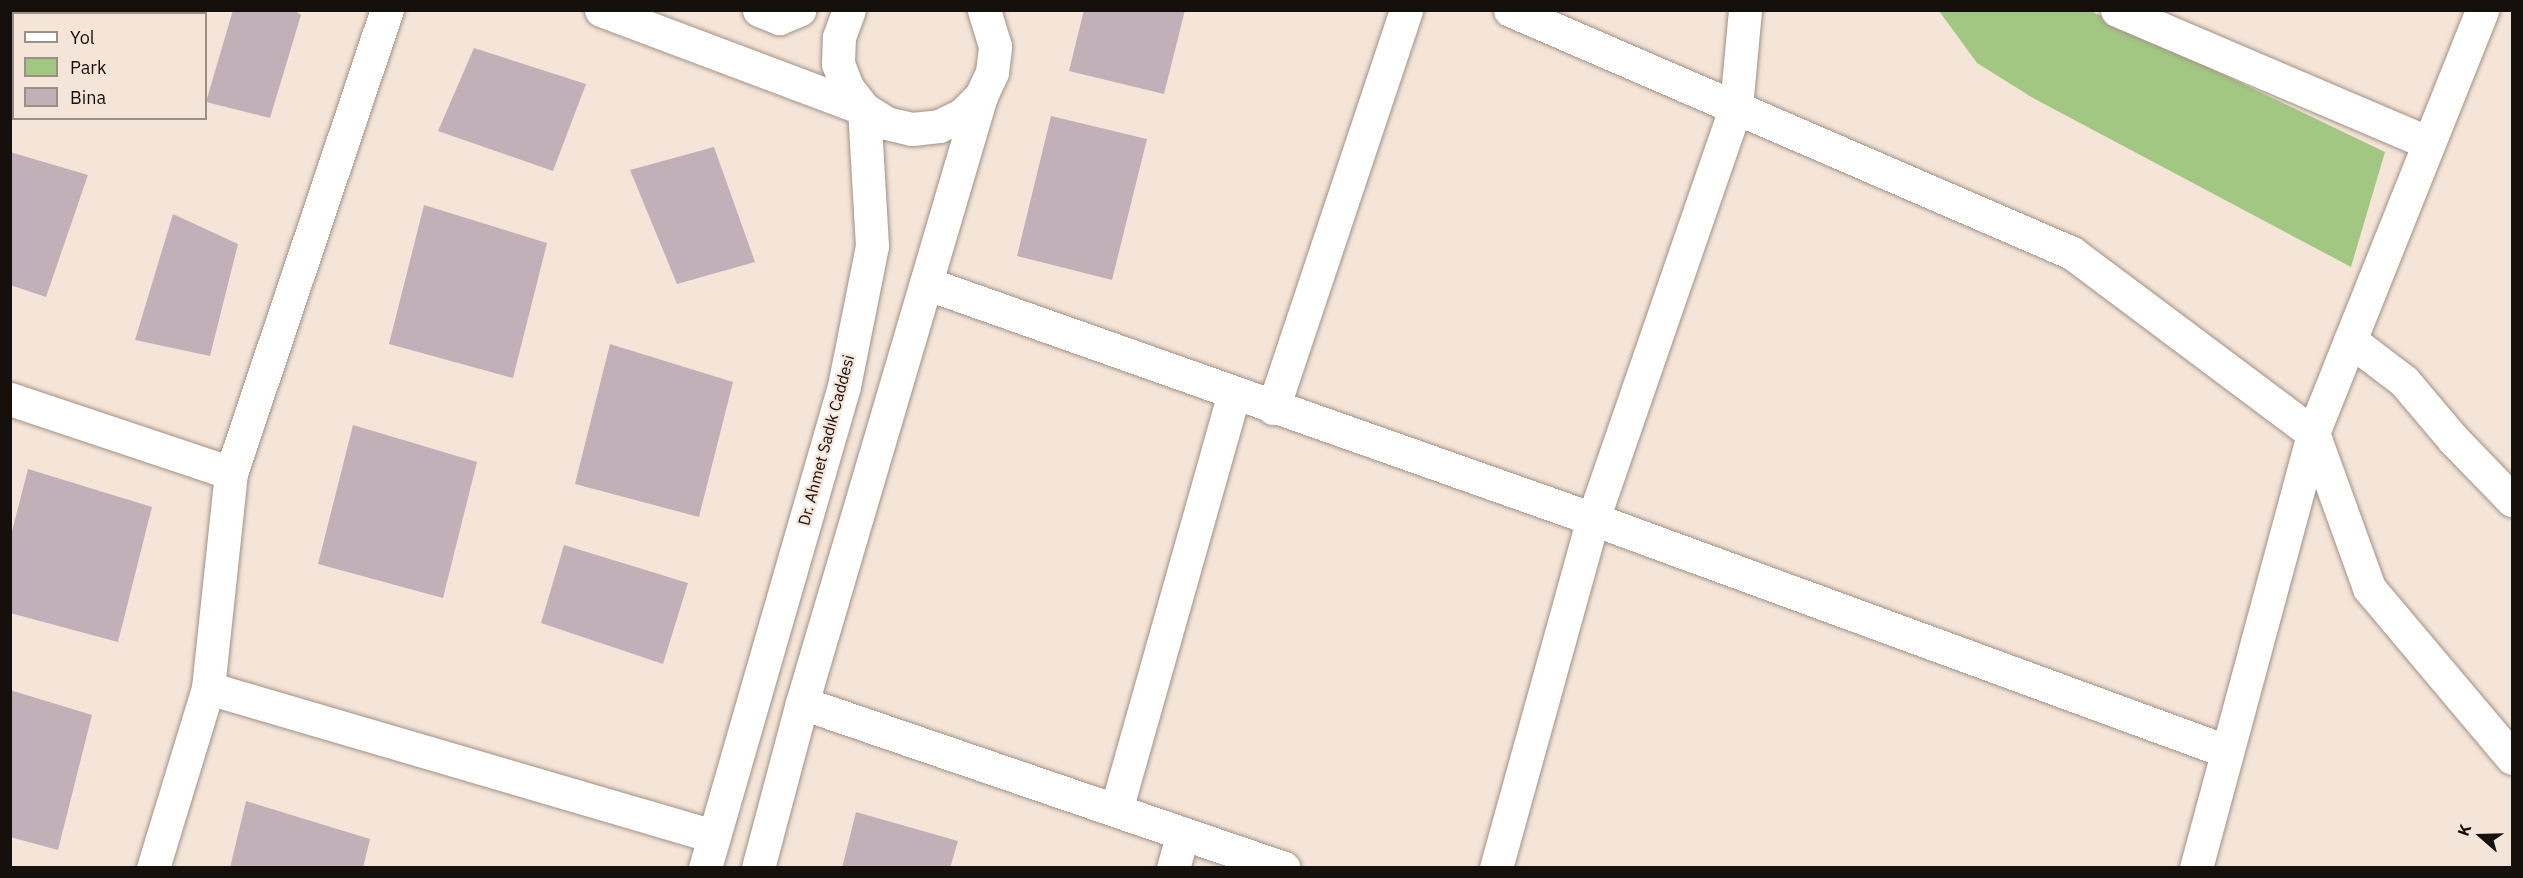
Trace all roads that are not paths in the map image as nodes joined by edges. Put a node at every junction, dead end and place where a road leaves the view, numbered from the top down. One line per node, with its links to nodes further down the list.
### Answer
1 (387, 10): 22 (street)
2 (601, 10): 14 (street)
3 (759, 10): 4 (street)
4 (799, 10)
5 (849, 10): 14 (street)
6 (1406, 10): 20 (street)
7 (1510, 10): 13 (street)
8 (1745, 10): 13 (street)
9 (2117, 10): 15 (street)
10 (2482, 10): 15 (street)
11 (988, 14): 12 (street)
12 (981, 96): 14 (street); 16 (street)
13 (1736, 107): 21 (street); 24 (street)
14 (864, 109): 31 (street, Dr. Ahmet Sadık Caddesi)
15 (2427, 142): 17 (street)
16 (928, 284): 18 (street); 26 (street)
17 (2350, 340): 21 (street); 23 (street)
18 (1234, 394): 20 (street); 29 (street)
19 (10, 399): 22 (street)
20 (1273, 408): 24 (street)
21 (2313, 433): 27 (street); 28 (street)
22 (231, 473): 25 (street)
23 (2512, 500)
24 (1593, 519): 27 (street); 37 (street)
25 (208, 688): 31 (street); 32 (street)
26 (802, 703): 29 (street); 34 (street)
27 (2226, 751): 38 (street)
28 (2512, 758)
29 (1116, 810): 30 (street)
30 (1183, 833): 35 (street); 36 (street)
31 (713, 836): 33 (street, Dr. Ahmet Sadık Caddesi)
32 (153, 867)
33 (705, 867)
34 (758, 867)
35 (1173, 867)
36 (1284, 867)
37 (1496, 867)
38 (2196, 867)

